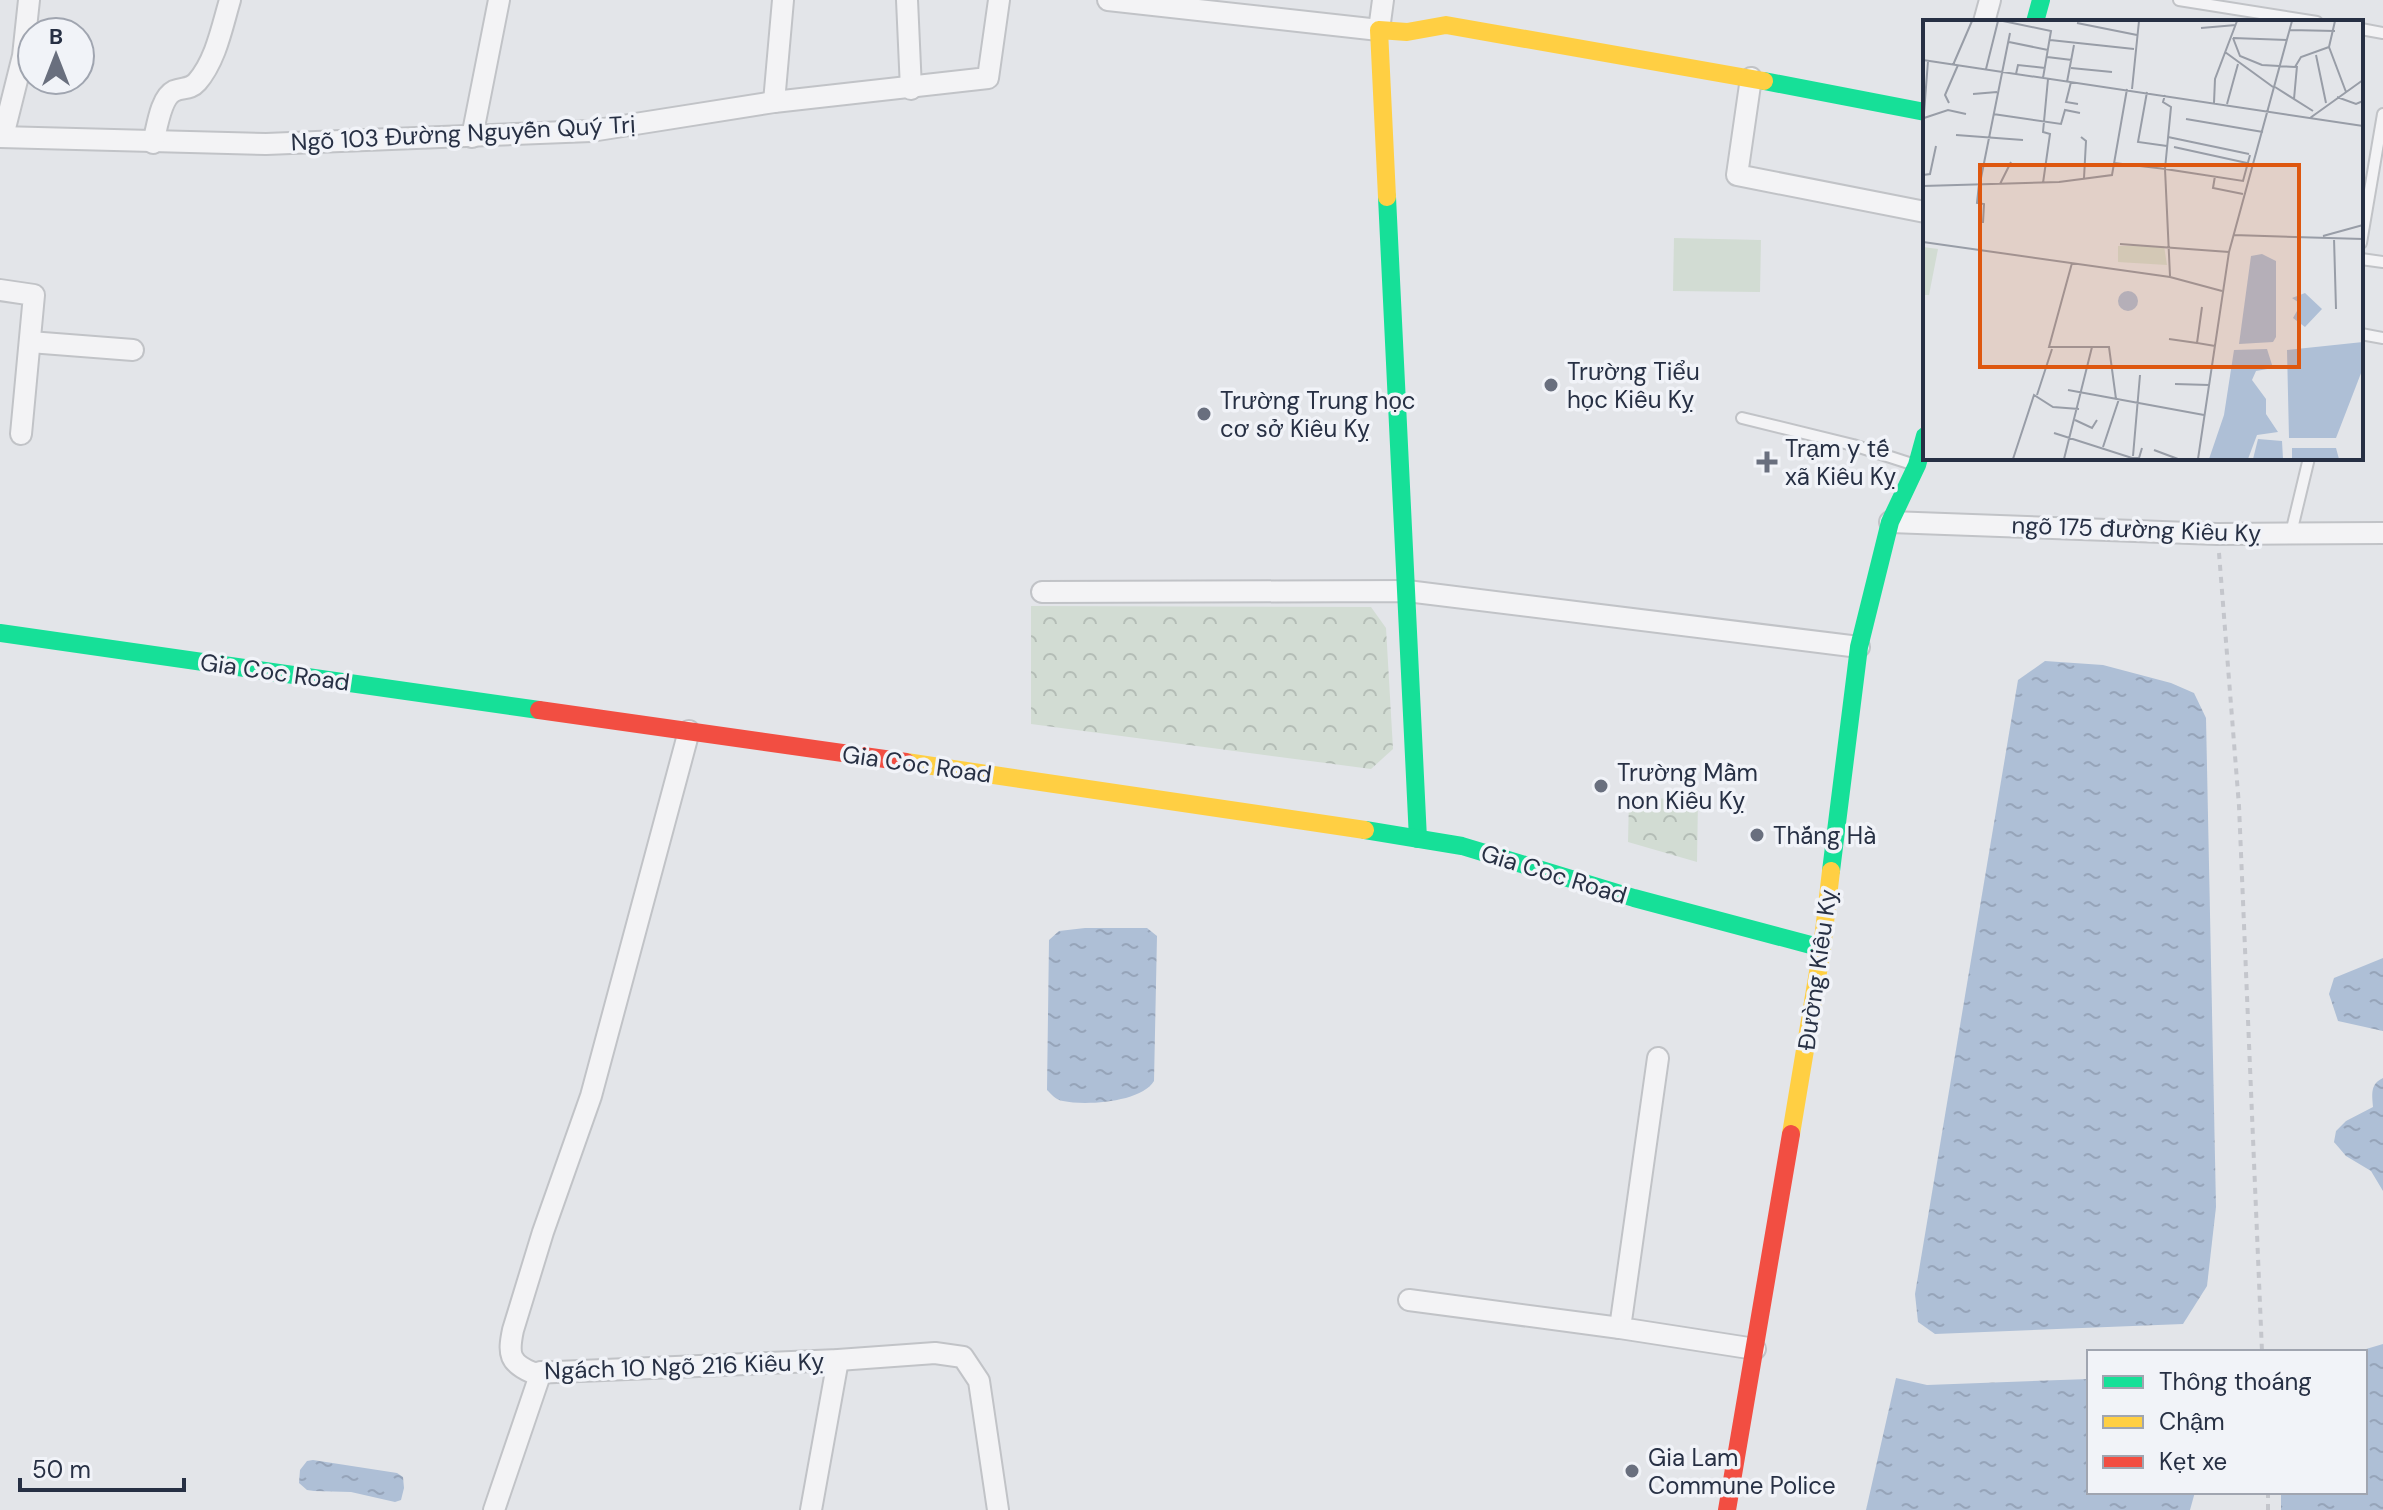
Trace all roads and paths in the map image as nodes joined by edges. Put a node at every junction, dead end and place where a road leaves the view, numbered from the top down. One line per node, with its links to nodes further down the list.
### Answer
1 (29, 0): 24 (street)
2 (230, 0): 26 (street)
3 (499, 0): 25 (street)
4 (783, 0): 21 (street)
5 (907, 0): 20 (street)
6 (999, 0): 20 (street, Ngõ 103 Đường Nguyễn Quý Trị)
7 (1108, 0): 17 (street)
8 (1383, 0): 17 (street)
9 (1990, 0): 13 (street)
10 (2041, 0): 14 (street)
11 (2179, 0): 12 (lane)
12 (2217, 3): 15 (lane)
13 (1985, 20)
14 (2036, 20)
15 (2306, 20)
16 (2363, 29): 18 (lane)
17 (1379, 30): 19 (street); 45 (street)
18 (2383, 33)
19 (1751, 78): 22 (street); 27 (street)
20 (911, 89): 21 (street, Ngõ 103 Đường Nguyễn Quý Trị)
21 (774, 102): 25 (street, Ngõ 103 Đường Nguyễn Quý Trị)
22 (1923, 112)
23 (2383, 114): 28 (lane)
24 (2, 137): 26 (street, Ngõ 103 Đường Nguyễn Quý Trị)
25 (472, 137): 26 (street, Ngõ 103 Đường Nguyễn Quý Trị)
26 (153, 143)
27 (1923, 212)
28 (2363, 231)
29 (2363, 259): 30 (lane)
30 (2383, 262)
31 (0, 290): 34 (street)
32 (2363, 334): 33 (lane)
33 (2383, 338)
34 (30, 342): 35 (street); 37 (street)
35 (133, 350)
36 (1742, 418): 40 (lane)
37 (21, 434)
38 (1923, 443): 40 (street, Đường Kiêu Kỵ)
39 (2309, 460): 42 (lane)
40 (1917, 465): 41 (street, Đường Kiêu Kỵ)
41 (1890, 522): 44 (street, ngõ 175 đường Kiêu Kỵ); 48 (street, Đường Kiêu Kỵ)
42 (2291, 533): 43 (street, ngõ 175 đường Kiêu Kỵ); 44 (street, ngõ 175 đường Kiêu Kỵ)
43 (2383, 533)
44 (2217, 534): 56 (path)
45 (1407, 591): 46 (street); 48 (street); 50 (street)
46 (1042, 592)
47 (0, 633): 49 (street, Gia Coc Road)
48 (1859, 647): 51 (street, Đường Kiêu Kỵ)
49 (689, 731): 50 (street, Gia Coc Road); 58 (street, Ngách 10 Ngõ 216 Kiêu Kỵ)
50 (1418, 839): 51 (street, Gia Coc Road)
51 (1822, 948): 55 (street, Đường Kiêu Kỵ)
52 (1658, 1058): 54 (street)
53 (1409, 1300): 54 (street)
54 (1620, 1328): 55 (street)
55 (1755, 1349): 62 (street, Đường Kiêu Kỵ)
56 (2262, 1350)
57 (838, 1360): 58 (street, Ngách 10 Ngõ 216 Kiêu Kỵ); 60 (street); 61 (street, Ngách 10 Ngõ 216 Kiêu Kỵ)
58 (541, 1372): 59 (street)
59 (494, 1510)
60 (811, 1510)
61 (998, 1510)
62 (1727, 1510)

